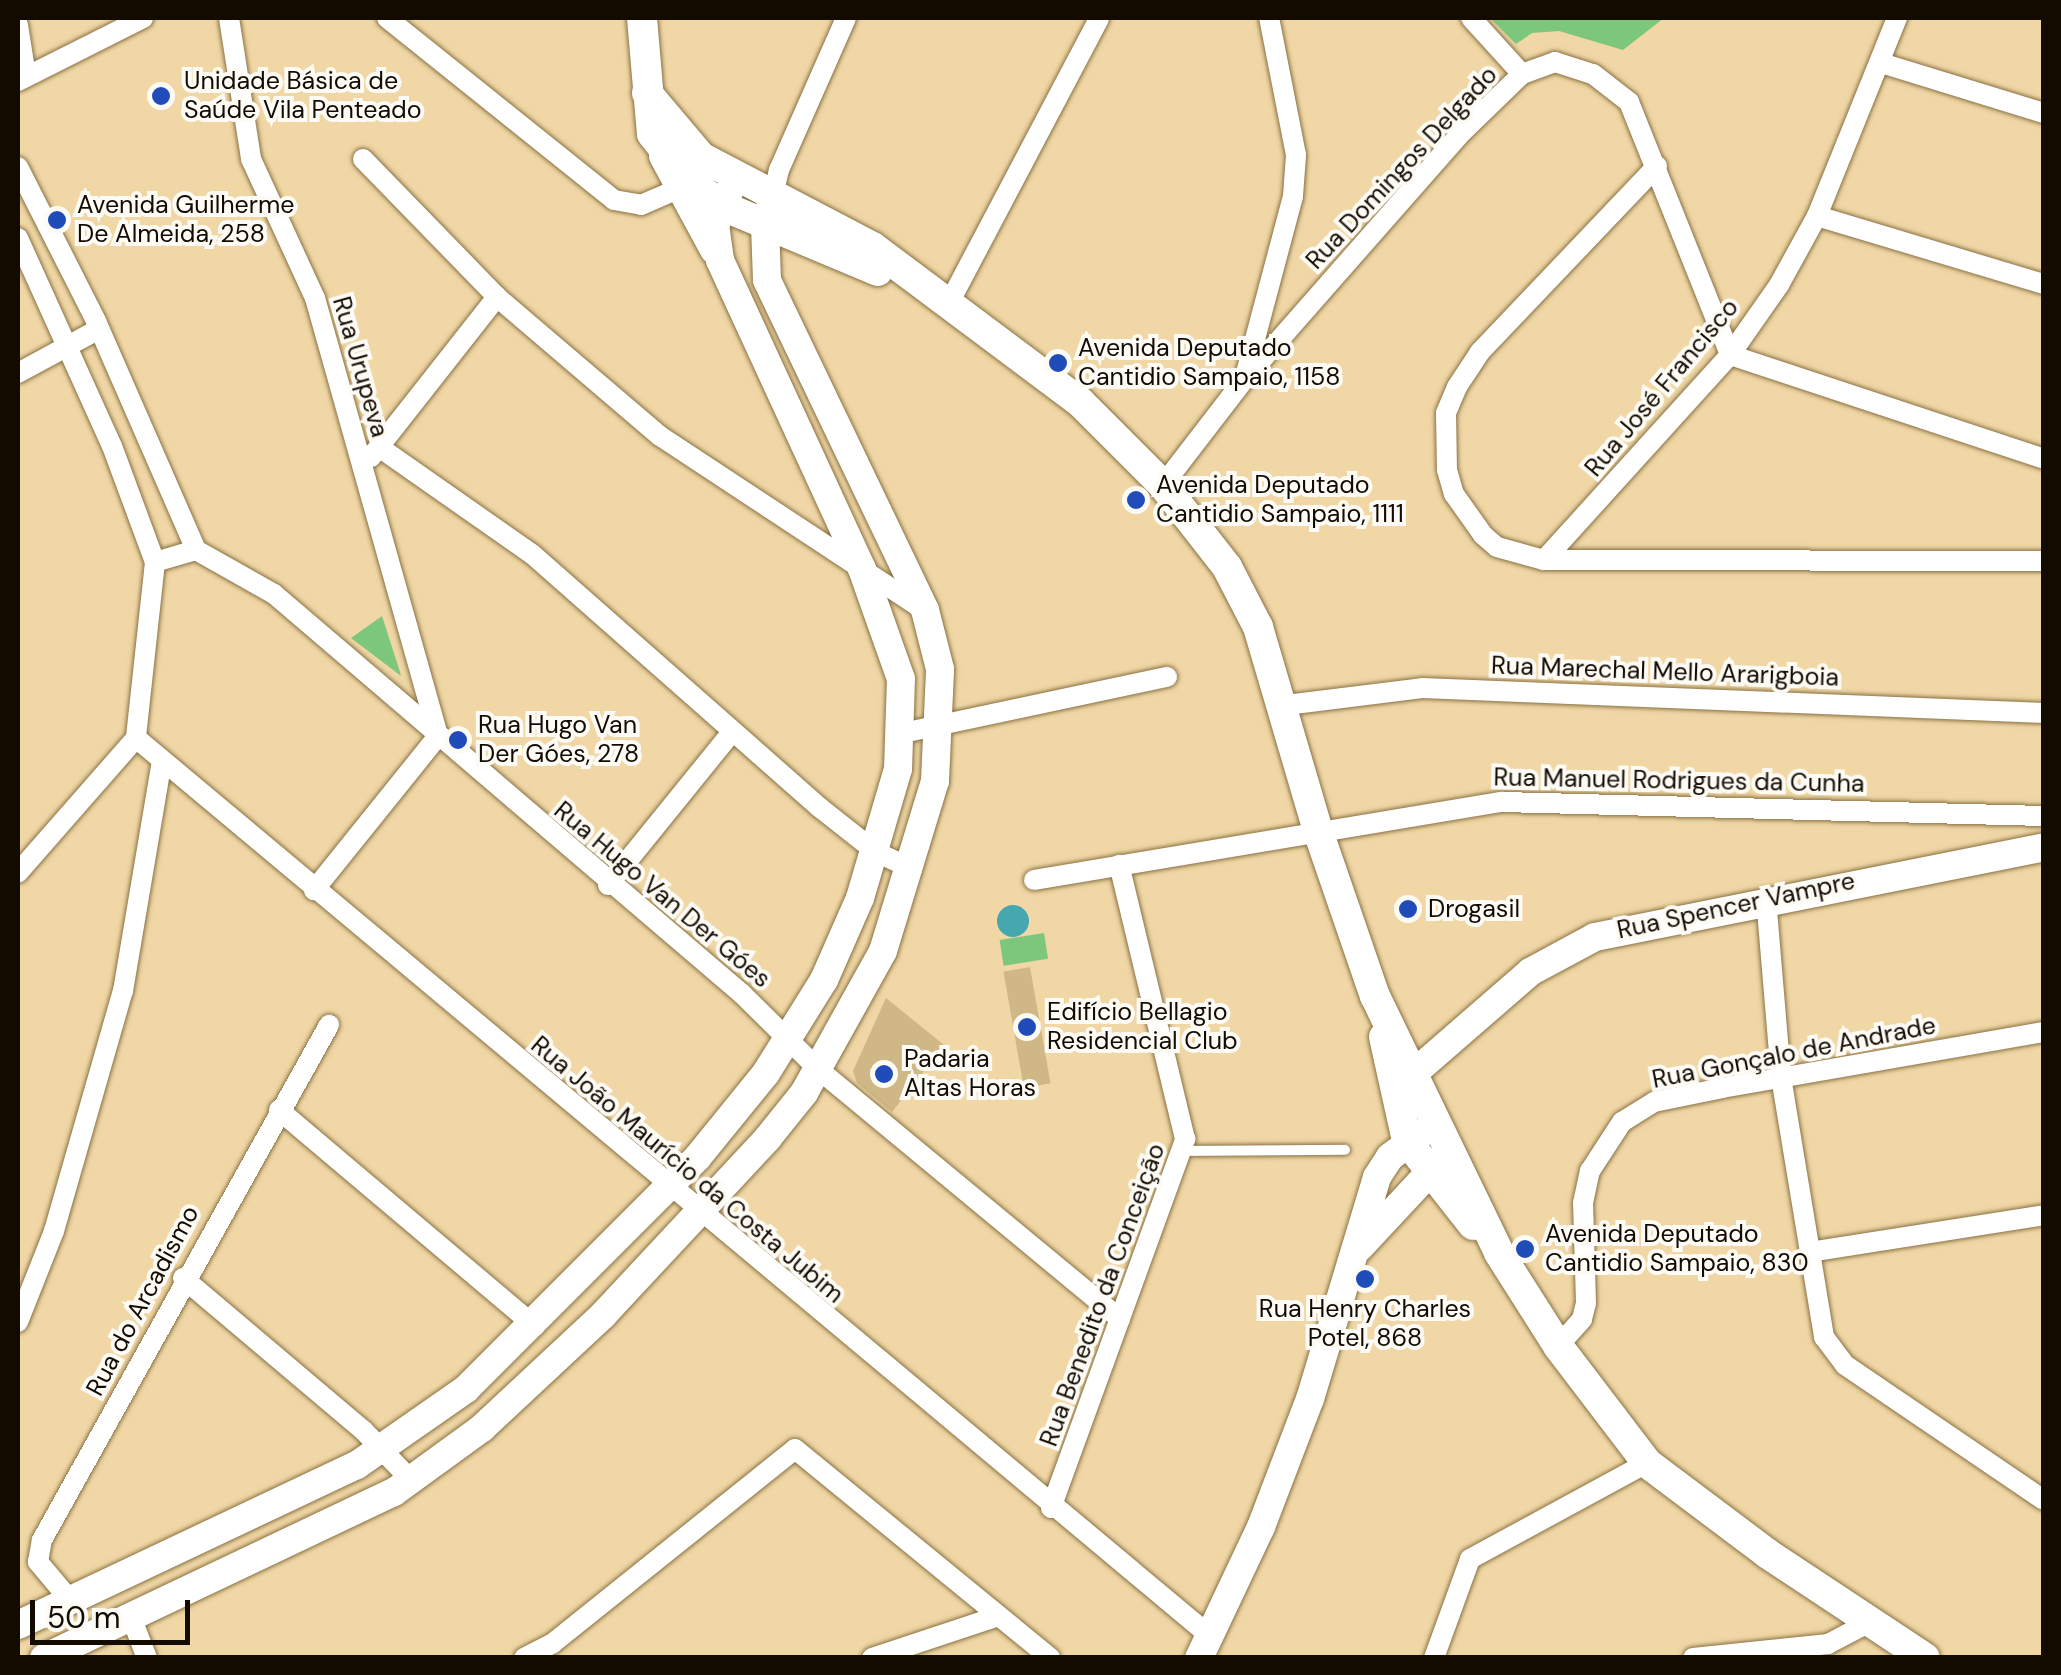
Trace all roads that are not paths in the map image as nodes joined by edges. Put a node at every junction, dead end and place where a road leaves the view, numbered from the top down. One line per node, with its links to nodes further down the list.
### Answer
1 (143, 18): 13 (street)
2 (229, 18): 36 (street, Rua Urupeva)
3 (387, 18): 20 (street)
4 (642, 18): 14 (main road)
5 (846, 18): 22 (street)
6 (1100, 18): 28 (street)
7 (1269, 18): 33 (street)
8 (1471, 18): 12 (street)
9 (1897, 18): 11 (street, Rua José Francisco)
10 (18, 25): 13 (street)
11 (1882, 63): 15 (street); 23 (street, Rua José Francisco)
12 (1522, 74): 18 (street, Rua Domingos Delgado); 33 (street, Rua Domingos Delgado)
13 (22, 79)
14 (647, 93): 16 (main road); 21 (main road)
15 (2044, 112)
16 (652, 134): 20 (main road); 21 (main road)
17 (363, 159): 27 (street)
18 (1657, 166): 31 (street, Rua Domingos Delgado); 39 (street)
19 (18, 167): 29 (street)
20 (678, 189): 25 (main road)
21 (727, 192): 22 (main road); 25 (main road)
22 (768, 213): 28 (main road); 43 (main road)
23 (1818, 216): 26 (street); 31 (street, Rua José Francisco)
24 (18, 238): 30 (street)
25 (720, 260): 42 (main road)
26 (2044, 284)
27 (496, 298): 34 (street); 42 (street)
28 (944, 302): 37 (main road)
29 (99, 329): 30 (street); 38 (street)
30 (65, 346): 32 (street); 41 (street)
31 (1730, 355): 35 (street); 39 (street, Rua José Francisco)
32 (18, 373)
33 (1244, 380): 37 (street, Rua Domingos Delgado)
34 (378, 447): 36 (street); 48 (street)
35 (2044, 458)
36 (362, 467): 50 (street, Rua Urupeva)
37 (1163, 485): 45 (main road)
38 (196, 550): 41 (street); 50 (street, Rua Hugo Van Der Góes)
39 (1544, 560): 40 (street)
40 (2044, 561)
41 (155, 562): 51 (street)
42 (862, 568): 43 (street); 49 (main road)
43 (926, 610): 47 (main road)
44 (1167, 676): 47 (street)
45 (1286, 705): 46 (street, Rua Marechal Mello Ararigboia); 54 (main road)
46 (2044, 713)
47 (942, 722): 49 (street); 58 (main road)
48 (730, 732): 56 (street); 61 (street)
49 (903, 733): 56 (main road)
50 (438, 736): 61 (street, Rua Hugo Van Der Góes); 62 (street)
51 (136, 738): 52 (street, Rua João Maurício da Costa Jubim); 59 (street)
52 (162, 760): 62 (street, Rua João Maurício da Costa Jubim); 85 (street)
53 (2044, 816): 54 (street, Rua Manuel Rodrigues da Cunha)
54 (1317, 828): 57 (street, Rua Manuel Rodrigues da Cunha); 64 (main road)
55 (2044, 847): 63 (main road, Rua Spencer Vampre)
56 (876, 852): 58 (street); 67 (main road)
57 (1119, 865): 60 (street, Rua Manuel Rodrigues da Cunha); 75 (street, Rua Benedito da Conceição)
58 (912, 868): 68 (main road)
59 (18, 873)
60 (1034, 880)
61 (608, 884): 67 (street, Rua Hugo Van Der Góes)
62 (314, 890): 77 (street, Rua João Maurício da Costa Jubim)
63 (1766, 898): 69 (main road, Rua Spencer Vampre); 70 (street)
64 (1376, 996): 69 (main road); 73 (main road)
65 (329, 1024): 71 (street, Rua do Arcadismo)
66 (2044, 1032): 70 (street, Rua Gonçalo de Andrade)
67 (788, 1039): 68 (street, Rua Hugo Van Der Góes); 77 (main road)
68 (818, 1069): 78 (main road); 84 (street, Rua Hugo Van Der Góes)
69 (1414, 1073): 72 (main road)
70 (1781, 1077): 80 (street); 87 (street, Rua Gonçalo de Andrade)
71 (279, 1110): 83 (street, Rua do Arcadismo); 86 (street)
72 (1444, 1136): 73 (main road); 76 (main road); 81 (main road)
73 (1408, 1141): 76 (main road); 82 (main road)
74 (1346, 1150): 75 (lane)
75 (1183, 1151): 84 (street, Rua Benedito da Conceição)
76 (1430, 1176): 81 (main road); 82 (main road)
77 (670, 1188): 78 (street, Rua João Maurício da Costa Jubim); 86 (main road)
78 (701, 1214): 90 (main road); 92 (street, Rua João Maurício da Costa Jubim)
79 (2044, 1215): 80 (street)
80 (1808, 1252): 91 (street)
81 (1499, 1253): 87 (main road)
82 (1353, 1256): 98 (main road)
83 (183, 1278): 88 (street); 93 (street, Rua do Arcadismo)
84 (1120, 1319): 92 (street, Rua Benedito da Conceição)
85 (18, 1322)
86 (536, 1326): 88 (main road)
87 (1558, 1346): 89 (main road)
88 (382, 1449): 90 (street); 93 (main road)
89 (1647, 1463): 96 (main road); 104 (street)
90 (410, 1480): 94 (main road)
91 (2044, 1500)
92 (1051, 1508): 98 (street, Rua João Maurício da Costa Jubim)
93 (70, 1600): 97 (main road)
94 (131, 1616): 99 (main road); 100 (street)
95 (996, 1617): 101 (street); 102 (street); 103 (street)
96 (1870, 1622): 105 (street); 106 (main road)
97 (18, 1625)
98 (1205, 1647)
99 (44, 1658)
100 (147, 1658)
101 (524, 1658)
102 (872, 1658)
103 (1050, 1658)
104 (1434, 1658)
105 (1694, 1658)
106 (1925, 1658)

